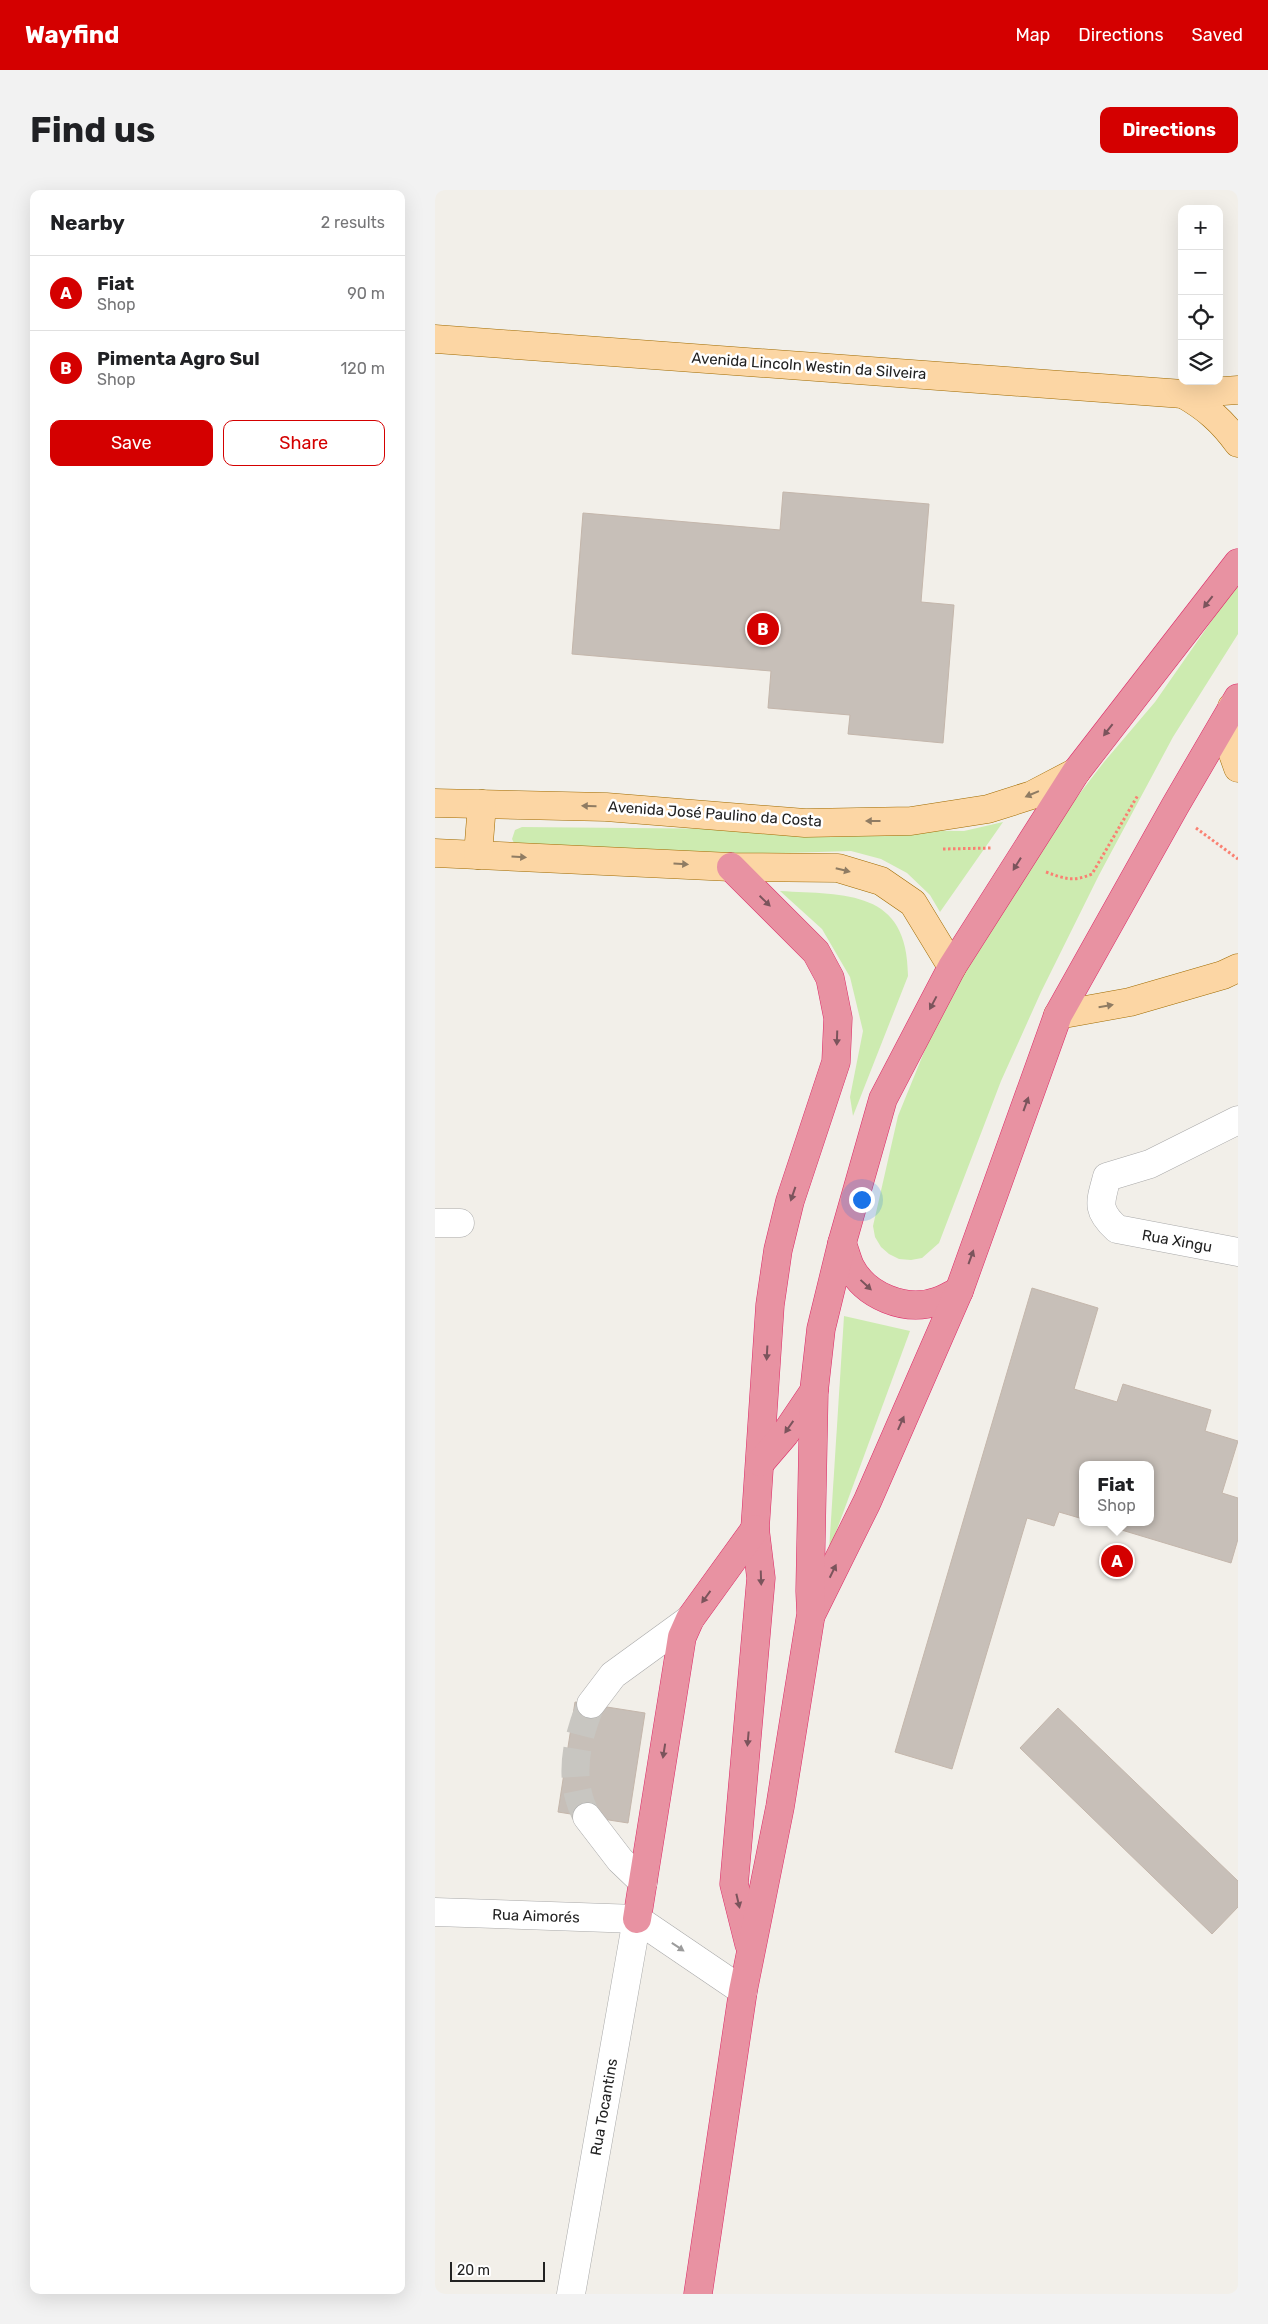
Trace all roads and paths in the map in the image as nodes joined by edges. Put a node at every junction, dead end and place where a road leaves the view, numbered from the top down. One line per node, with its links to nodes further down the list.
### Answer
1 (435, 339): 3 (main road, Avenida Lincoln Westin da Silveira)
2 (1238, 390): 3 (main road, Avenida Lincoln Westin da Silveira)
3 (1183, 394): 4 (main road, Avenida Lincoln Westin da Silveira)
4 (1238, 443)
5 (1238, 563): 8 (highway, one-way to 8)
6 (1235, 702): 7 (main road); 20 (highway)
7 (1238, 768)
8 (1076, 772): 11 (main road, Avenida José Paulino da Costa, one-way to 11); 18 (highway, one-way to 18)
9 (1138, 795): 17 (path)
10 (435, 803): 11 (main road, Avenida José Paulino da Costa)
11 (482, 804): 14 (main road)
12 (1195, 827): 15 (path)
13 (435, 853): 14 (main road)
14 (478, 855): 16 (main road, one-way to 16)
15 (1238, 859)
16 (731, 867): 18 (main road, one-way to 18); 26 (highway, one-way to 26)
17 (1038, 869)
18 (952, 967): 22 (highway, one-way to 22)
19 (1233, 972): 20 (main road, one-way to 19)
20 (1058, 1014): 24 (highway, one-way to 20)
21 (1238, 1120): 23 (street, Rua Xingu)
22 (842, 1243): 24 (highway, one-way to 24); 25 (highway)
23 (1238, 1252)
24 (959, 1291): 28 (highway, one-way to 24)
25 (814, 1391): 26 (highway, one-way to 26); 28 (highway)
26 (761, 1462): 27 (highway)
27 (755, 1529): 29 (highway, one-way to 29); 35 (highway, one-way to 35)
28 (811, 1614): 35 (highway)
29 (689, 1619): 30 (street); 32 (highway, one-way to 32)
30 (591, 1704)
31 (587, 1817): 32 (street)
32 (643, 1882): 34 (highway)
33 (435, 1912): 34 (street, Rua Aimorés)
34 (637, 1919): 36 (street, one-way to 36); 37 (street, Rua Tocantins)
35 (751, 1953): 36 (highway)
36 (743, 1991): 38 (highway)
37 (571, 2294)
38 (698, 2294)

